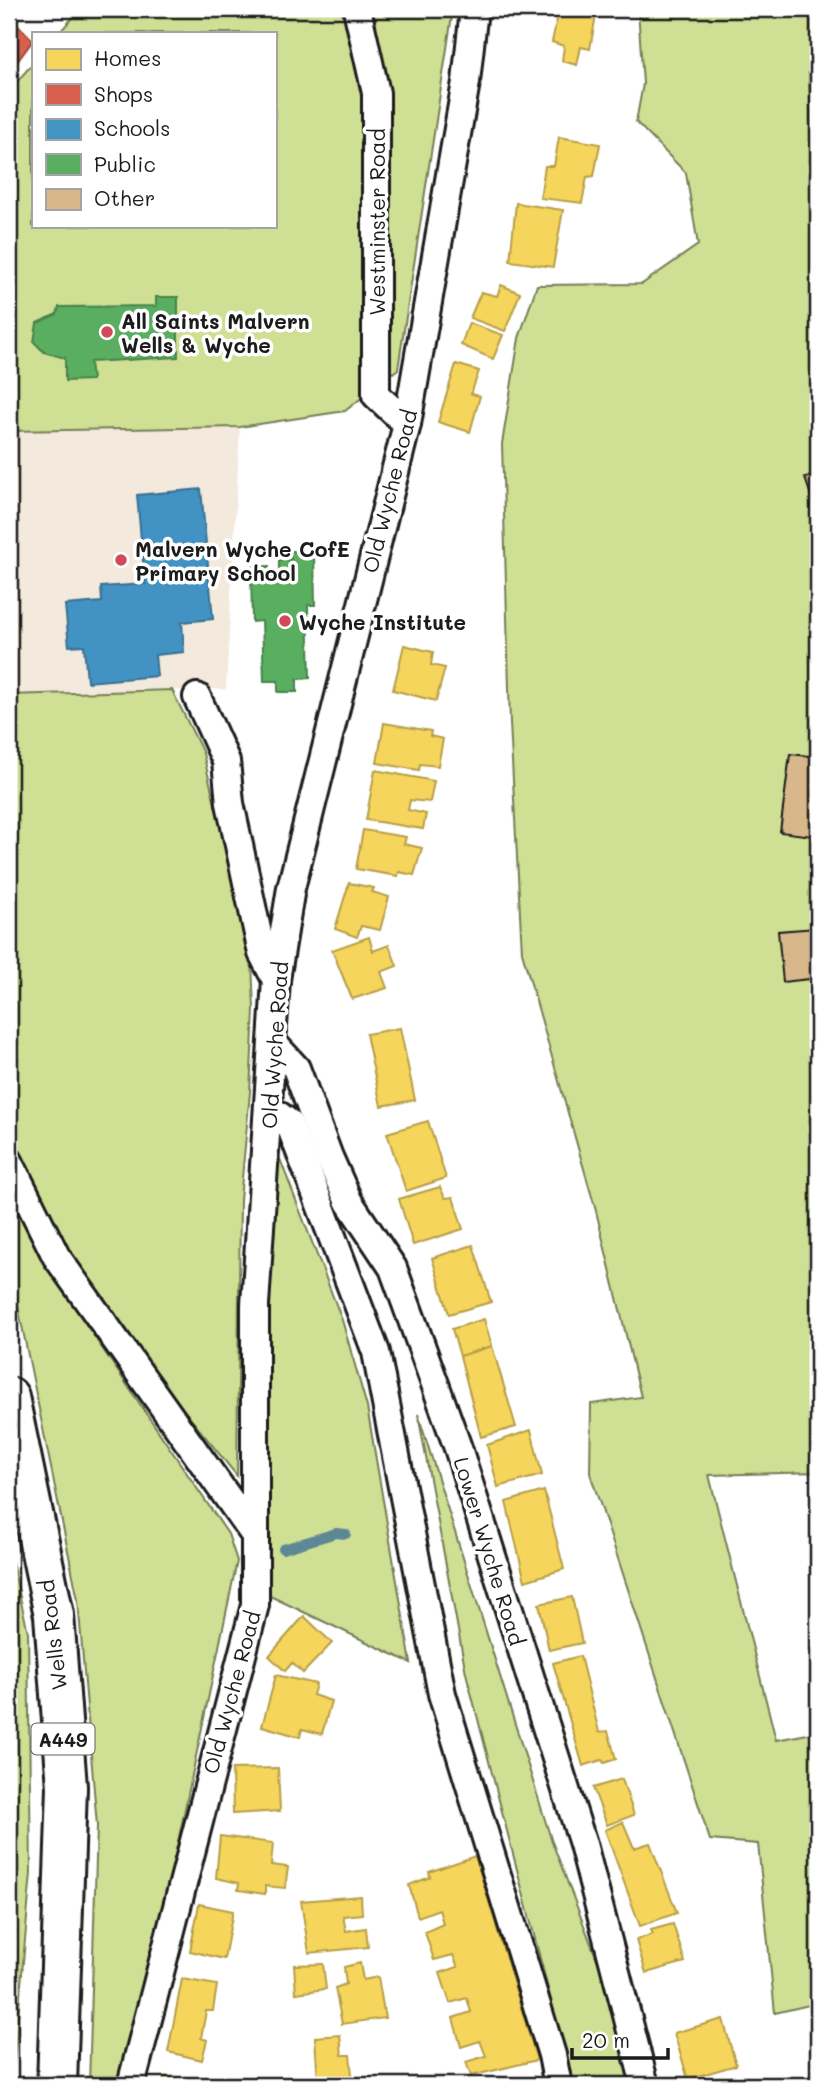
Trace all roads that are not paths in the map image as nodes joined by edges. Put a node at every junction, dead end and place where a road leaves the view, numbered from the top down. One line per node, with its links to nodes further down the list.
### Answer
1 (356, 9): 3 (street, Westminster Road)
2 (474, 9): 3 (street, Old Wyche Road)
3 (407, 424): 5 (street, Old Wyche Road)
4 (197, 697): 5 (street)
5 (276, 980): 6 (street, Old Wyche Road)
6 (274, 1044): 7 (street, Old Wyche Road); 14 (street, Lower Wyche Road)
7 (268, 1107): 10 (street, Old Wyche Road); 13 (street)
8 (9, 1161): 10 (street)
9 (9, 1397): 11 (highway, Wells Road / A449)
10 (254, 1533): 12 (street, Old Wyche Road)
11 (57, 2085)
12 (131, 2085)
13 (558, 2085)
14 (645, 2085)

